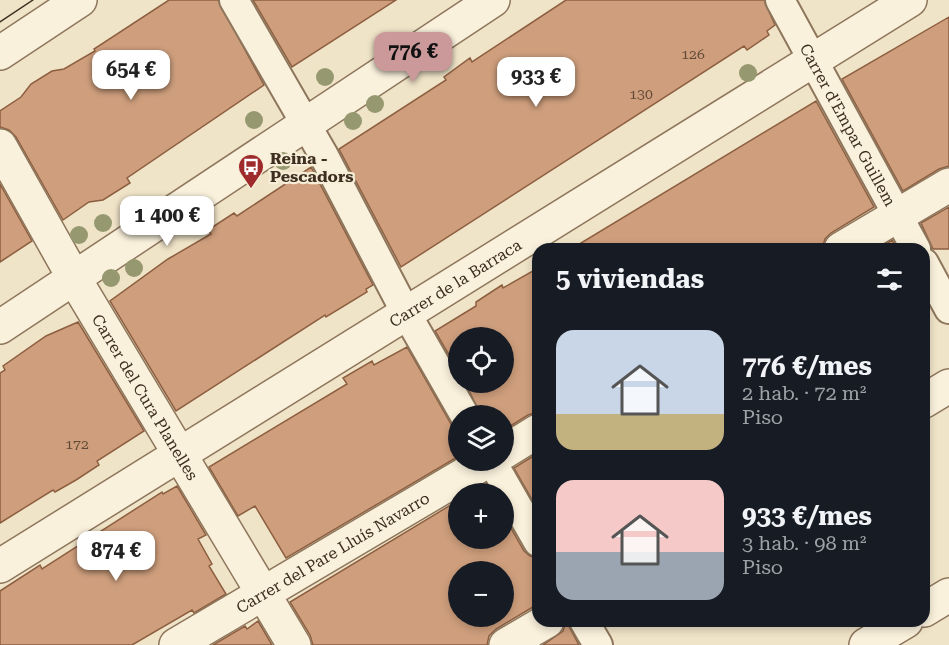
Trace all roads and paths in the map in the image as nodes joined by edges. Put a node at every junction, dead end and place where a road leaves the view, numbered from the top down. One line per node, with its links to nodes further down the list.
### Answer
1 (80, 0): 6 (street)
2 (234, 0): 8 (street)
3 (493, 0): 8 (street)
4 (780, 0): 7 (street, Carrer d'Empar Guillem)
5 (910, 0): 7 (street, Carrer de la Barraca)
6 (0, 53)
7 (814, 60): 11 (street, Carrer d'Empar Guillem); 17 (street, Carrer de la Barraca)
8 (304, 124): 15 (street); 17 (street)
9 (0, 146): 15 (street, Carrer del Cura Planelles)
10 (949, 185): 11 (street)
11 (897, 215): 12 (street); 13 (street, Carrer d'Empar Guillem)
12 (851, 243)
13 (913, 243)
14 (930, 274): 16 (street)
15 (74, 278): 18 (street); 24 (street, Carrer del Cura Planelles)
16 (949, 309)
17 (406, 313): 21 (street); 24 (street, Carrer de la Barraca)
18 (0, 327)
19 (949, 386): 20 (street)
20 (930, 397)
21 (459, 405)
22 (532, 435): 23 (street)
23 (514, 446)
24 (179, 453): 28 (street, Carrer de la Barraca); 29 (street, Carrer del Cura Planelles)
25 (471, 471): 29 (street, Carrer del Pare Lluís Navarro)
26 (496, 471): 27 (street)
27 (532, 533)
28 (0, 566)
29 (262, 593): 35 (street, Carrer del Pare Lluís Navarro); 36 (street, Carrer del Cura Planelles)
30 (949, 595): 31 (street)
31 (930, 606)
32 (537, 627): 37 (street)
33 (588, 627): 38 (street)
34 (896, 627): 39 (street)
35 (176, 645)
36 (294, 645)
37 (506, 645)
38 (598, 645)
39 (866, 645)

